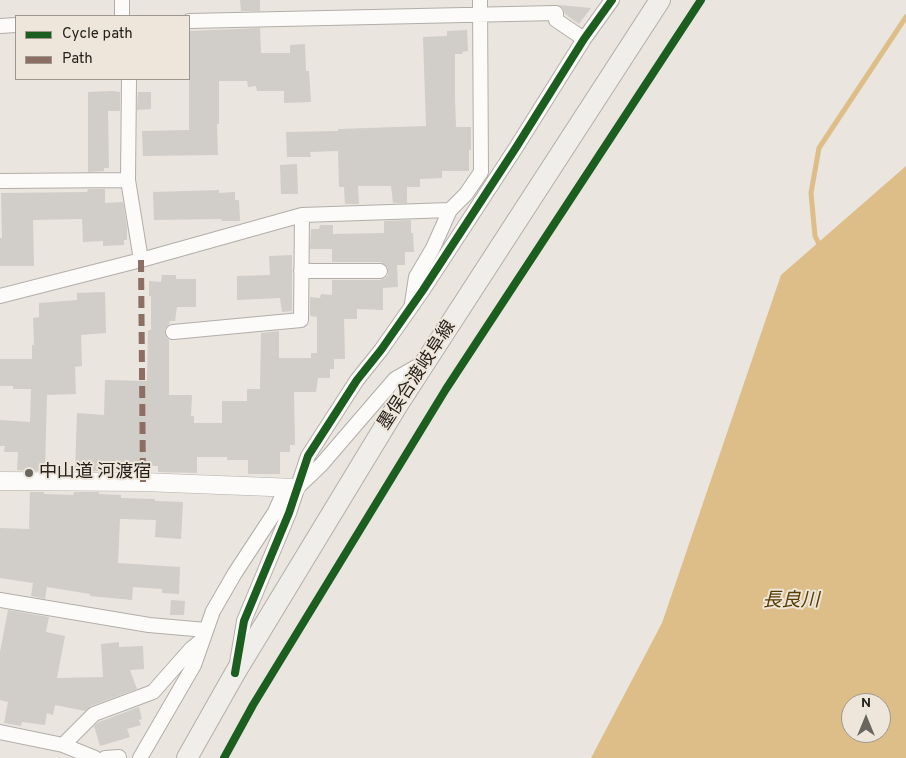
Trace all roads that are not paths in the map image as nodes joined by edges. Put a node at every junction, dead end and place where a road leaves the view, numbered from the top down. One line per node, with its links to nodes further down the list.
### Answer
1 (122, 0): 6 (street)
2 (612, 0): 10 (street)
3 (660, 0): 22 (main road, 墨俣合渡岐阜線)
4 (480, 7): 5 (street); 7 (street); 14 (street)
5 (556, 7): 10 (street)
6 (122, 15)
7 (190, 21)
8 (15, 25): 9 (street)
9 (0, 26)
10 (584, 39): 20 (street)
11 (129, 80): 12 (street)
12 (128, 180): 13 (street); 16 (street)
13 (0, 181)
14 (450, 210): 15 (street); 20 (street)
15 (302, 215): 16 (street); 18 (street)
16 (141, 260): 19 (street)
17 (380, 270): 18 (street)
18 (301, 271): 21 (street)
19 (0, 296)
20 (411, 307): 24 (street)
21 (172, 332)
22 (428, 360): 24 (street); 27 (main road, 墨俣合渡岐阜線)
23 (0, 482): 24 (street)
24 (291, 487): 26 (street); 27 (street)
25 (0, 600): 26 (street)
26 (205, 635): 29 (street); 31 (street)
27 (236, 673): 32 (main road, 墨俣合渡岐阜線)
28 (0, 732): 29 (street)
29 (63, 745): 30 (street)
30 (95, 758)
31 (140, 758)
32 (187, 758)

